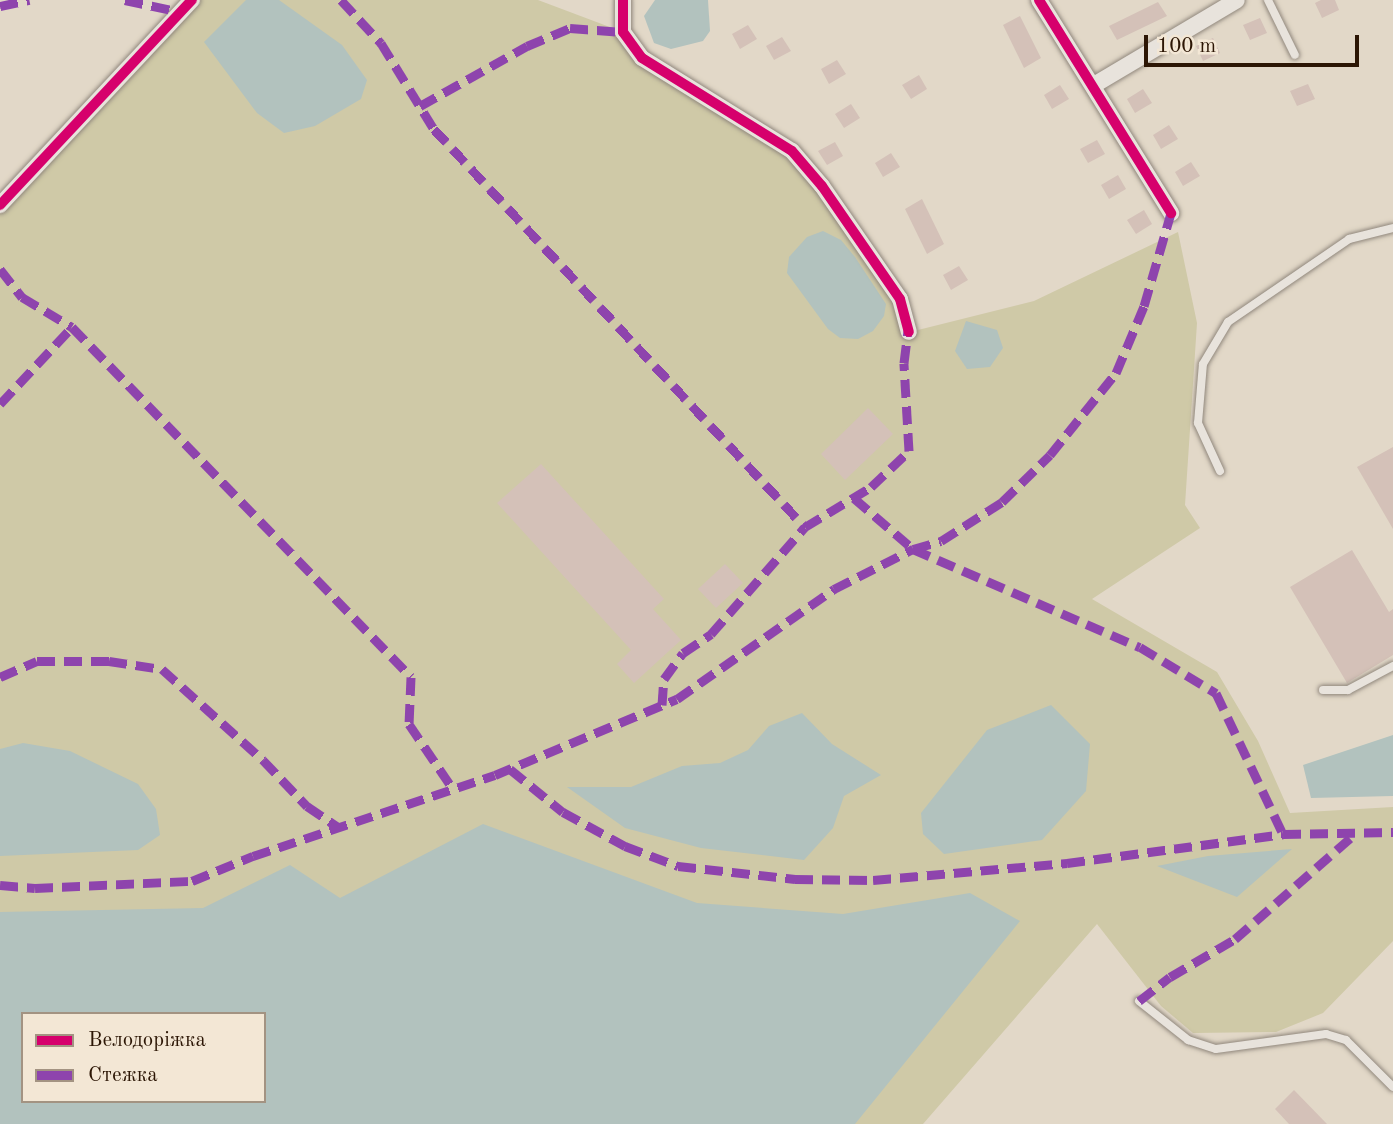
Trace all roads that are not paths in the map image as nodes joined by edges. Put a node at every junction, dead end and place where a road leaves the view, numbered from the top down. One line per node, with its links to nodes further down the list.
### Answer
1 (192, 0): 8 (street)
2 (624, 0): 11 (street)
3 (1039, 0): 7 (street)
4 (1237, 0): 7 (street)
5 (1268, 0): 6 (lane)
6 (1295, 55)
7 (1094, 85): 9 (street)
8 (0, 205)
9 (1171, 213)
10 (1393, 228): 12 (lane)
11 (909, 332)
12 (1220, 471)
13 (1393, 666): 14 (lane)
14 (1323, 690)
15 (1139, 1001): 16 (lane)
16 (1393, 1087)

